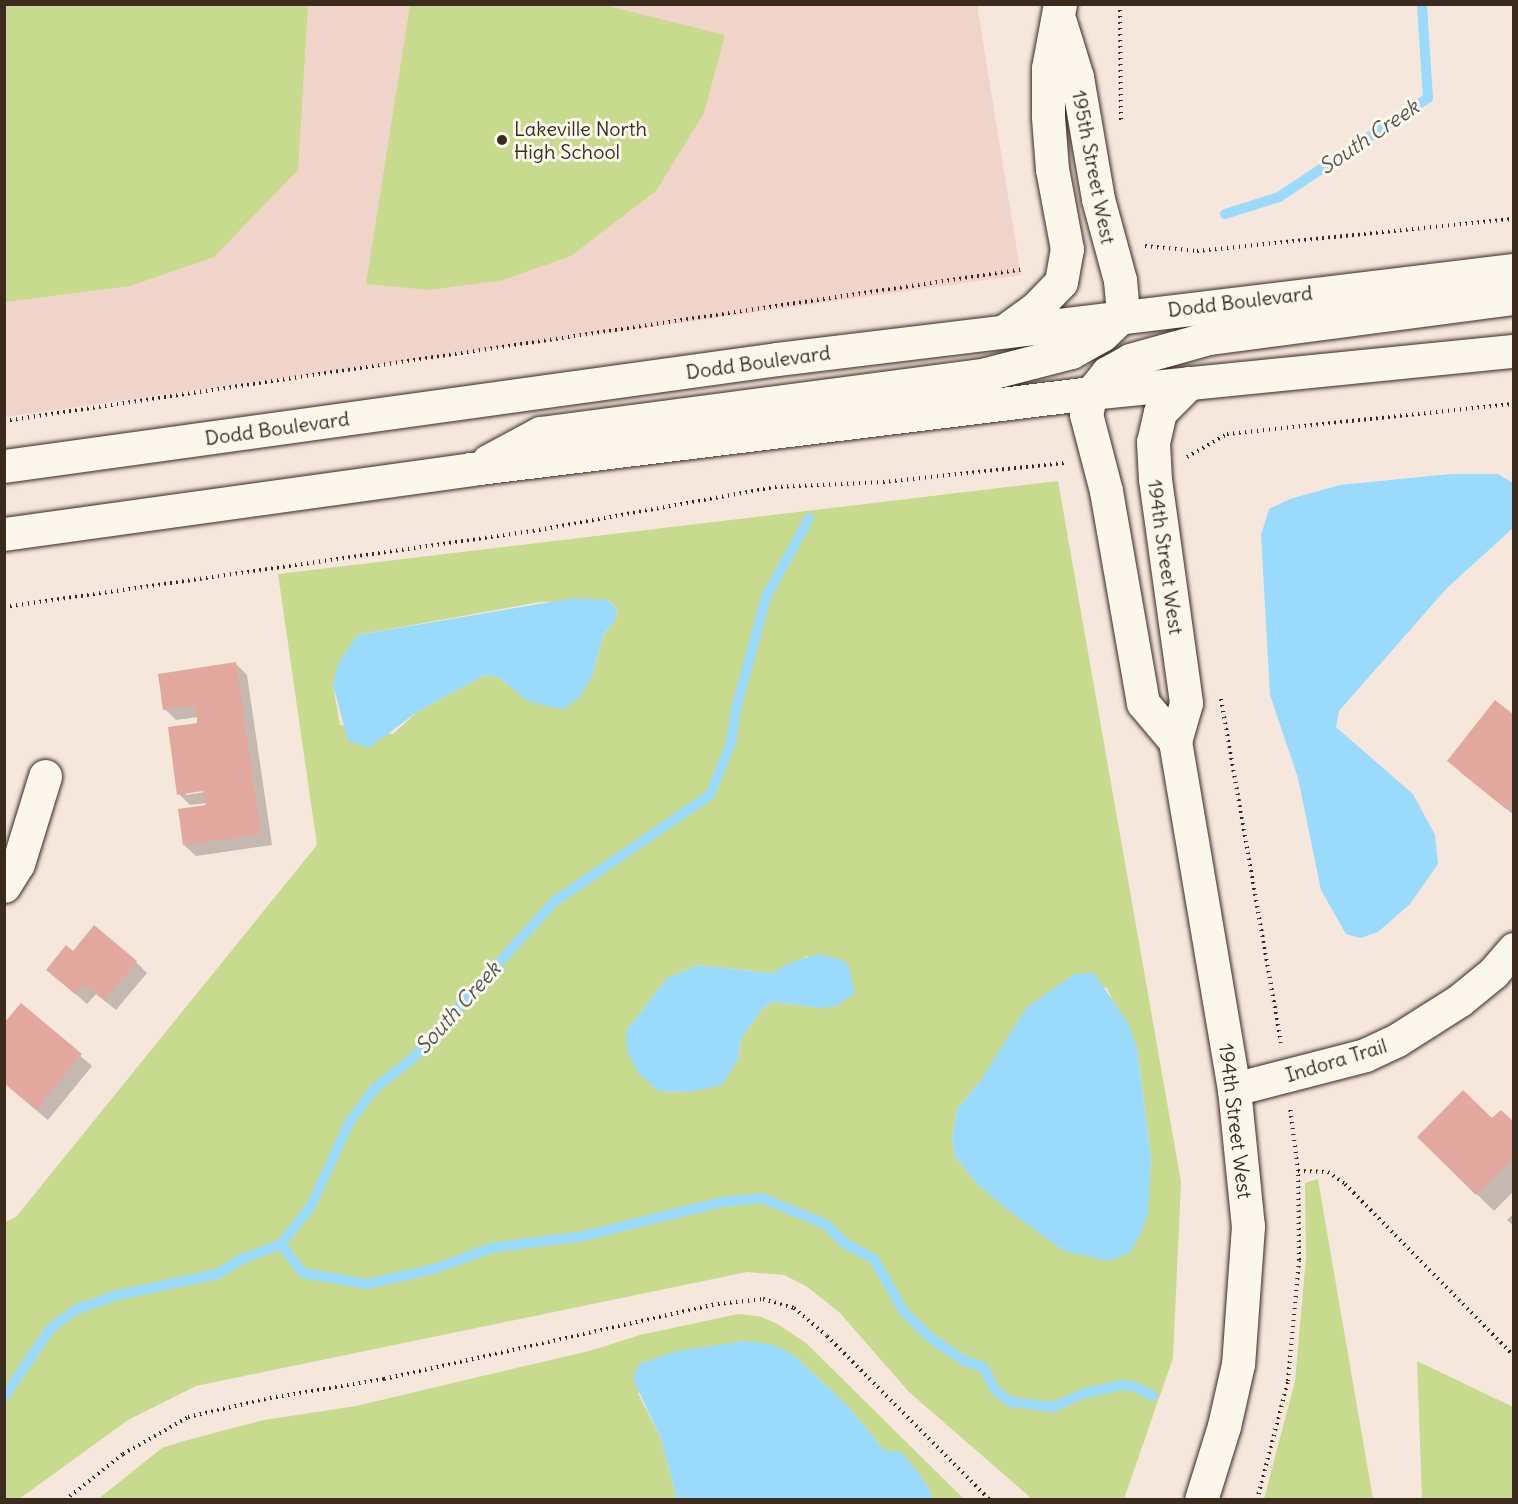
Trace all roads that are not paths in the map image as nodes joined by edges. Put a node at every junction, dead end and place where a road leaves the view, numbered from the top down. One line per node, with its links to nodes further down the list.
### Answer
1 (1060, 12): 4 (main road, 195th Street West); 5 (main road, 195th Street West)
2 (1514, 270): 4 (main road, Dodd Boulevard)
3 (1514, 298): 8 (main road)
4 (1122, 315): 5 (main road, Dodd Boulevard); 10 (main road)
5 (1007, 329): 9 (main road, Dodd Boulevard)
6 (1514, 351): 7 (main road)
7 (1189, 383): 8 (main road); 12 (main road, 194th Street West)
8 (1091, 393): 10 (main road); 12 (main road)
9 (4, 466)
10 (471, 469): 11 (main road)
11 (4, 534)
12 (1175, 741): 17 (main road, 194th Street West)
13 (45, 776): 14 (main road)
14 (4, 886)
15 (1514, 949): 16 (main road, Indora Trail)
16 (1503, 983): 17 (main road, Indora Trail)
17 (1234, 1089): 18 (main road, 194th Street West)
18 (1201, 1500)

